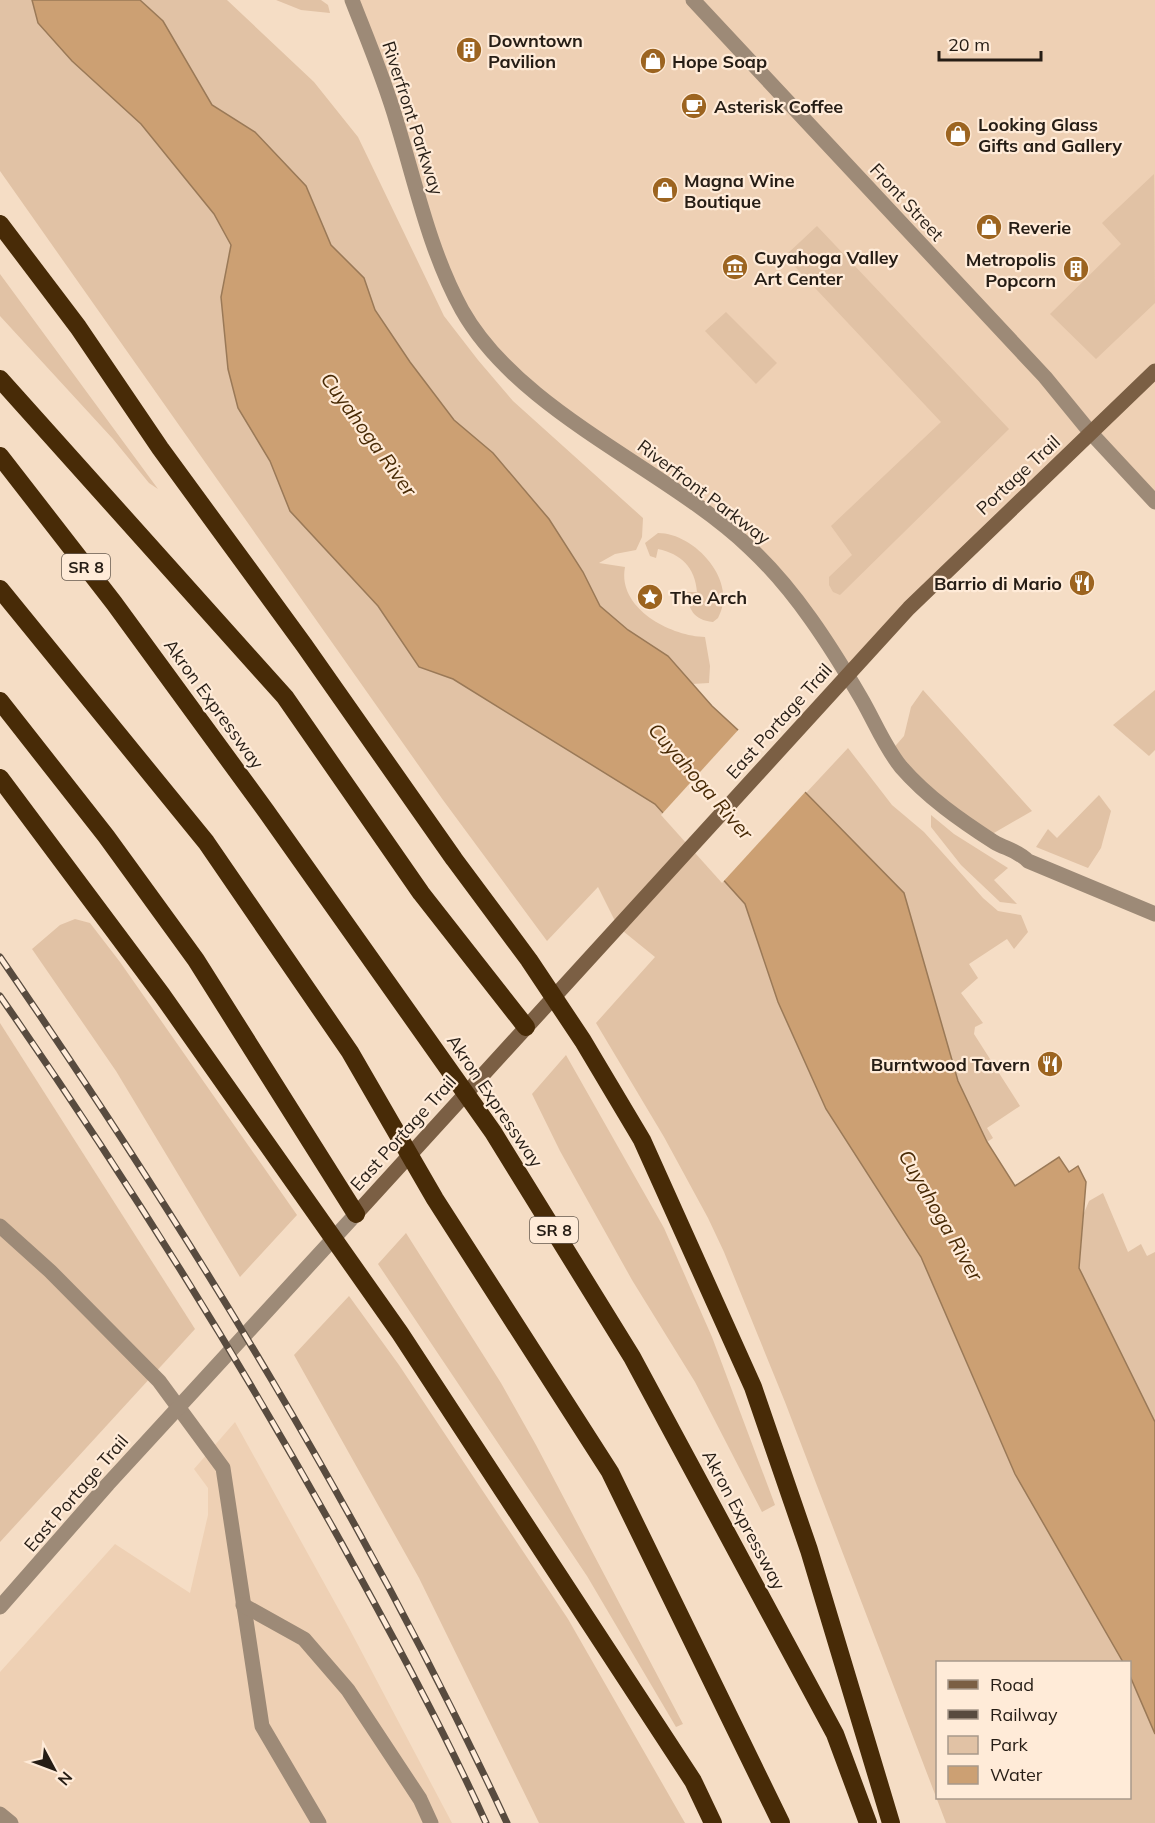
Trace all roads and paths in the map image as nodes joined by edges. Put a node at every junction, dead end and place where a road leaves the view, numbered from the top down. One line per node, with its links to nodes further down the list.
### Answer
1 (352, 0): 13 (street, Riverfront Parkway)
2 (693, 0): 6 (street, Front Street)
3 (0, 224): 26 (highway)
4 (1155, 371): 6 (main road, Portage Trail)
5 (0, 379): 14 (highway)
6 (1090, 432): 8 (street, Front Street); 10 (main road, Portage Trail)
7 (0, 456): 25 (highway, Akron Expressway / SR 8)
8 (1155, 502)
9 (0, 589): 24 (highway)
10 (909, 608): 14 (main road, East Portage Trail)
11 (0, 701): 15 (highway)
12 (0, 778): 23 (highway)
13 (1155, 914)
14 (526, 1027): 15 (main road, East Portage Trail)
15 (356, 1214): 18 (street, East Portage Trail)
16 (0, 1226): 17 (street)
17 (243, 1605): 21 (street); 22 (street)
18 (0, 1607)
19 (0, 1814): 20 (street)
20 (11, 1823)
21 (320, 1823)
22 (430, 1823)
23 (713, 1823)
24 (781, 1823)
25 (868, 1823)
26 (891, 1823)

